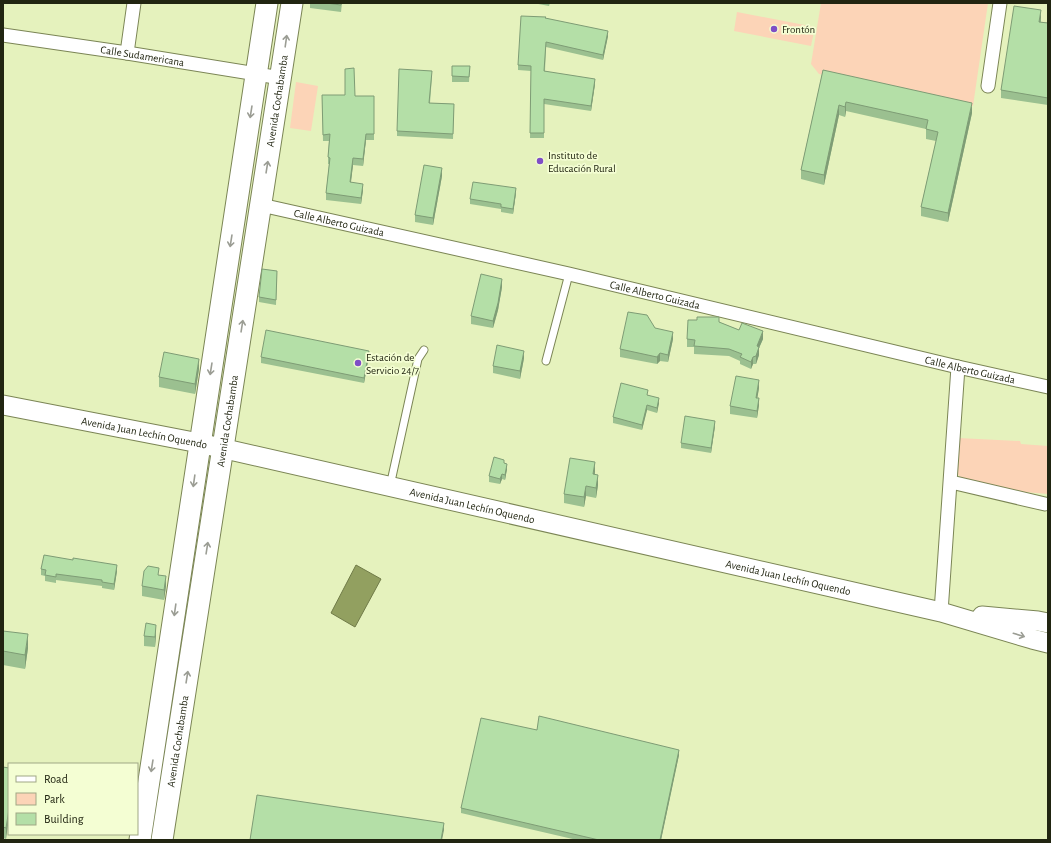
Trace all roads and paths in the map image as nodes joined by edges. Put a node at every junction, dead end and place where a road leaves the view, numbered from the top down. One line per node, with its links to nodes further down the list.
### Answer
1 (134, 3): 6 (street)
2 (267, 3): 7 (main road, Avenida Cochabamba)
3 (292, 3): 8 (main road, Avenida Cochabamba, one-way to 3)
4 (1000, 3): 9 (street)
5 (3, 35): 6 (street, Calle Sudamericana)
6 (126, 53): 7 (street, Calle Sudamericana)
7 (257, 74): 8 (street, Calle Sudamericana); 17 (main road, Avenida Cochabamba, one-way to 17)
8 (281, 78): 10 (main road, Avenida Cochabamba, one-way to 8)
9 (988, 86)
10 (261, 205): 11 (street, Calle Alberto Guizada); 18 (main road, Avenida Cochabamba, one-way to 10)
11 (569, 274): 13 (lane); 14 (street, Calle Alberto Guizada)
12 (424, 350): 20 (lane)
13 (546, 361)
14 (958, 367): 15 (street, Calle Alberto Guizada); 19 (street)
15 (1048, 387)
16 (3, 405): 17 (street, Avenida Juan Lechín Oquendo)
17 (199, 443): 18 (street, Avenida Juan Lechín Oquendo); 25 (main road, Avenida Cochabamba, one-way to 25)
18 (223, 448): 20 (street, Avenida Juan Lechín Oquendo); 26 (main road, Avenida Cochabamba, one-way to 18)
19 (950, 482): 21 (street); 22 (street)
20 (390, 486): 22 (street, Avenida Juan Lechín Oquendo)
21 (1045, 504)
22 (941, 612): 23 (street, Avenida Juan Lechín Oquendo); 24 (street, Avenida Juan Lechín Oquendo, one-way to 24)
23 (1048, 623)
24 (1048, 642)
25 (155, 743): 26 (main road); 27 (main road, Avenida Cochabamba, one-way to 27)
26 (177, 746): 28 (main road, Avenida Cochabamba)
27 (140, 840)
28 (162, 840)

